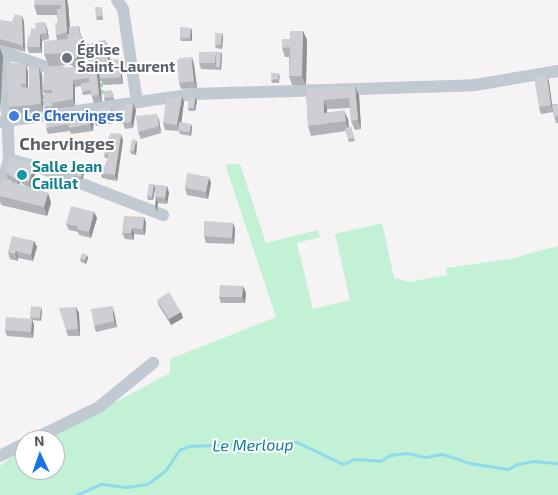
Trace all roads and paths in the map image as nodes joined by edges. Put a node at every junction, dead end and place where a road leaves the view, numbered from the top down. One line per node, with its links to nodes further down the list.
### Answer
1 (117, 0): 8 (street)
2 (79, 44): 4 (path)
3 (3, 52): 6 (street); 11 (street)
4 (90, 69): 6 (path); 9 (path)
5 (558, 71): 8 (street)
6 (76, 74)
7 (44, 90): 10 (path)
8 (137, 102): 9 (street)
9 (104, 108): 10 (street)
10 (44, 117): 11 (street)
11 (3, 122): 12 (street)
12 (9, 159): 13 (street); 14 (street)
13 (0, 189)
14 (163, 216)
15 (153, 363): 16 (street)
16 (53, 430)
17 (15, 448): 18 (street)
18 (0, 456)

